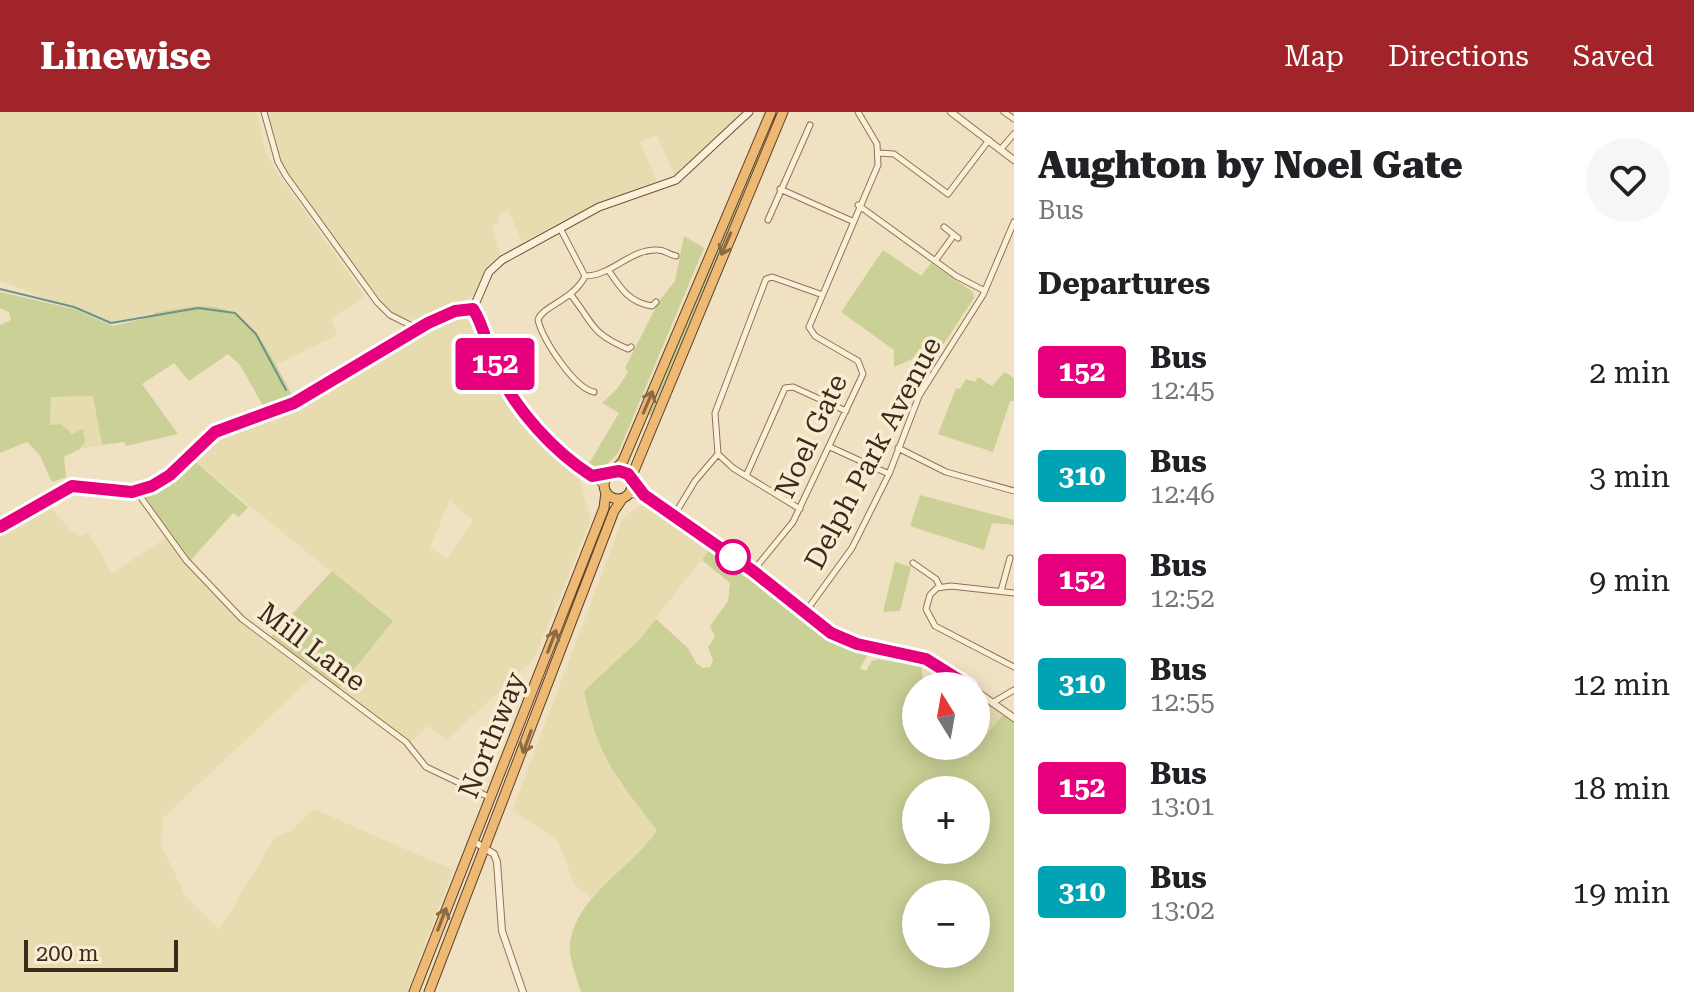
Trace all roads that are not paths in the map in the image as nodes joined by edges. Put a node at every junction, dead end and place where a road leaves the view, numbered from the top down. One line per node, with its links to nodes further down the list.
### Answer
1 (264, 112): 33 (street)
2 (749, 112): 21 (main road)
3 (772, 112): 10 (main road); 40 (highway, one-way to 3)
4 (783, 112): 10 (highway, Northway)
5 (858, 112): 14 (street)
6 (951, 112): 12 (street)
7 (1004, 112): 8 (street)
8 (1014, 119)
9 (807, 128): 16 (street)
10 (775, 132): 45 (highway, Northway, one-way to 45)
11 (1014, 134): 13 (street)
12 (989, 140): 13 (street); 14 (street)
13 (1001, 149): 15 (street)
14 (879, 153): 17 (street, Noel Gate)
15 (1014, 160)
16 (780, 189): 18 (street); 19 (street)
17 (858, 205): 19 (street, Noel Gate); 25 (street)
18 (768, 220)
19 (852, 221): 29 (street, Noel Gate)
20 (1014, 222): 23 (street, Delph Park Avenue)
21 (560, 227): 27 (street); 32 (main road)
22 (944, 227): 25 (street)
23 (1011, 234): 28 (street, Delph Park Avenue)
24 (671, 257): 26 (street)
25 (935, 261): 28 (street)
26 (609, 271): 27 (street); 31 (street)
27 (585, 276): 30 (street)
28 (985, 291): 38 (street, Delph Park Avenue)
29 (820, 294): 36 (street, Noel Gate); 39 (street)
30 (571, 295): 34 (street); 35 (street)
31 (654, 306)
32 (473, 309): 33 (main road); 42 (street)
33 (418, 329): 47 (main road)
34 (629, 350)
35 (591, 394)
36 (846, 411): 37 (street, Noel Gate); 43 (street)
37 (830, 447): 41 (street); 48 (street, Noel Gate)
38 (898, 448): 41 (street, Delph Park Avenue); 46 (street)
39 (718, 454): 43 (street); 49 (street)
40 (612, 472): 42 (street); 44 (highway, Northway); 45 (highway)
41 (889, 474): 57 (street, Delph Park Avenue)
42 (592, 476): 44 (street)
43 (746, 476): 48 (street)
44 (605, 489): 45 (highway); 63 (highway, Northway, one-way to 44)
45 (629, 489): 49 (street); 64 (highway, Northway, one-way to 64)
46 (1014, 491)
47 (137, 492): 50 (main road); 63 (street, Mill Lane)
48 (800, 509): 53 (street, Noel Gate)
49 (675, 514): 53 (street)
50 (0, 527)
51 (1010, 558): 55 (street)
52 (913, 563): 54 (street)
53 (753, 571): 57 (street)
54 (940, 587): 55 (street); 58 (street)
55 (1001, 591): 56 (street)
56 (1014, 593)
57 (804, 614): 59 (street)
58 (1014, 667)
59 (947, 672)
60 (1014, 690): 61 (street)
61 (992, 703): 62 (street)
62 (1014, 718)
63 (491, 798): 64 (highway); 65 (highway, Northway)
64 (505, 804): 66 (highway, Northway)
65 (473, 841): 66 (street); 67 (highway, Northway, one-way to 65)
66 (487, 848): 68 (highway, Northway); 69 (street)
67 (414, 992)
68 (429, 992)
69 (523, 992)

